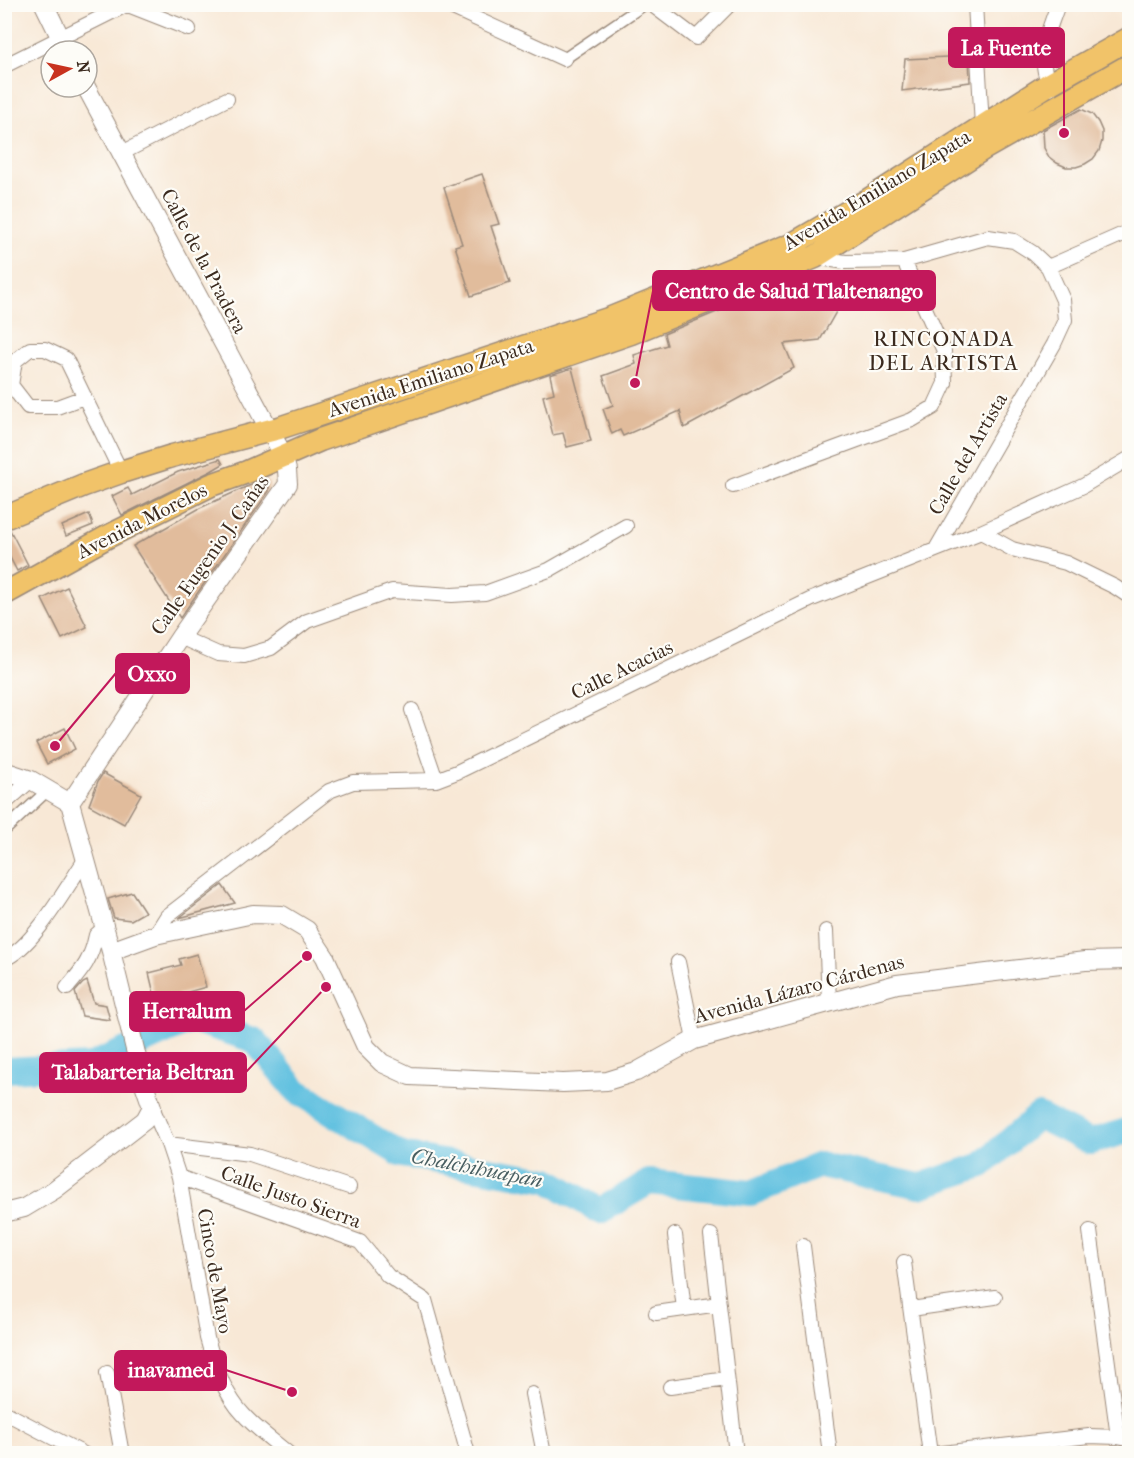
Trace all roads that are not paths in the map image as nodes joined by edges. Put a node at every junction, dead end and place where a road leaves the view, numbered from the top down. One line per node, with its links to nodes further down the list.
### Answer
1 (44, 4): 11 (street)
2 (444, 4): 14 (street)
3 (645, 4): 14 (street)
4 (651, 4): 5 (street)
5 (730, 4)
6 (975, 4): 21 (street)
7 (1058, 4): 17 (street)
8 (128, 5): 9 (street); 12 (street)
9 (189, 29)
10 (1130, 38): 17 (main road, Avenida Emiliano Zapata)
11 (61, 39)
12 (74, 39)
13 (39, 54): 16 (street)
14 (564, 59)
15 (1130, 65): 20 (main road, Avenida Emiliano Zapata)
16 (4, 66)
17 (1049, 84): 20 (street); 21 (main road, Avenida Emiliano Zapata)
18 (92, 99): 22 (street, Calle de la Pradera)
19 (227, 99): 22 (street)
20 (1057, 106): 25 (main road, Avenida Emiliano Zapata)
21 (982, 126): 24 (main road, Avenida Emiliano Zapata)
22 (120, 154): 29 (street, Calle de la Pradera)
23 (1130, 231): 27 (street)
24 (791, 245): 25 (street, Calle del Artista); 29 (main road, Avenida Emiliano Zapata)
25 (815, 257): 26 (street, Calle del Artista); 30 (main road, Avenida Emiliano Zapata)
26 (904, 261): 27 (street, Calle del Artista); 33 (street)
27 (1048, 267): 37 (street, Calle del Artista)
28 (84, 397): 28 (street); 32 (street)
29 (270, 430): 30 (street, Calle de la Pradera); 32 (main road, Avenida Emiliano Zapata)
30 (283, 455): 38 (main road, Avenida Morelos); 40 (street, Calle Eugenio J. Cañas)
31 (1130, 458): 36 (street, Calle Acacias)
32 (121, 472): 34 (main road, Avenida Emiliano Zapata)
33 (733, 486)
34 (4, 518)
35 (626, 526): 40 (street)
36 (981, 532): 37 (street, Calle Acacias); 39 (street)
37 (936, 549): 44 (street, Calle Acacias)
38 (4, 594)
39 (1130, 597)
40 (180, 636): 46 (street, Calle Eugenio J. Cañas)
41 (412, 710): 44 (street)
42 (4, 771): 43 (street)
43 (31, 780): 45 (street); 47 (street)
44 (436, 780): 52 (street, Calle Acacias)
45 (47, 790): 46 (street); 48 (street)
46 (70, 803): 49 (street)
47 (4, 804)
48 (4, 831)
49 (85, 860): 50 (street); 55 (street)
50 (104, 928): 53 (street); 57 (street)
51 (826, 931): 58 (street)
52 (155, 935): 53 (street, Avenida Lázaro Cárdenas); 59 (street, Avenida Lázaro Cárdenas)
53 (111, 951): 60 (street)
54 (1127, 956): 58 (street, Avenida Lázaro Cárdenas)
55 (4, 959)
56 (678, 962): 59 (street)
57 (67, 988)
58 (829, 1002): 59 (street, Avenida Lázaro Cárdenas)
59 (694, 1040)
60 (152, 1107): 61 (street, Cinco de Mayo); 64 (street)
61 (168, 1144): 62 (street, Cinco de Mayo); 63 (street)
62 (179, 1177): 83 (street, Cinco de Mayo); 84 (street, Calle Justo Sierra)
63 (350, 1187)
64 (4, 1212)
65 (1090, 1232): 80 (street)
66 (675, 1235): 72 (street)
67 (711, 1235): 71 (street)
68 (803, 1246): 87 (street)
69 (904, 1262): 73 (street)
70 (995, 1297): 73 (street)
71 (719, 1304): 72 (street); 76 (street)
72 (684, 1309): 74 (street)
73 (911, 1309): 88 (street)
74 (656, 1313)
75 (107, 1373): 82 (street)
76 (727, 1379): 77 (street); 86 (street)
77 (670, 1387)
78 (532, 1394): 85 (street)
79 (4, 1412): 81 (street)
80 (1124, 1438): 88 (street)
81 (84, 1454)
82 (123, 1454)
83 (289, 1454)
84 (468, 1454)
85 (544, 1454)
86 (736, 1454)
87 (830, 1454)
88 (932, 1454)

